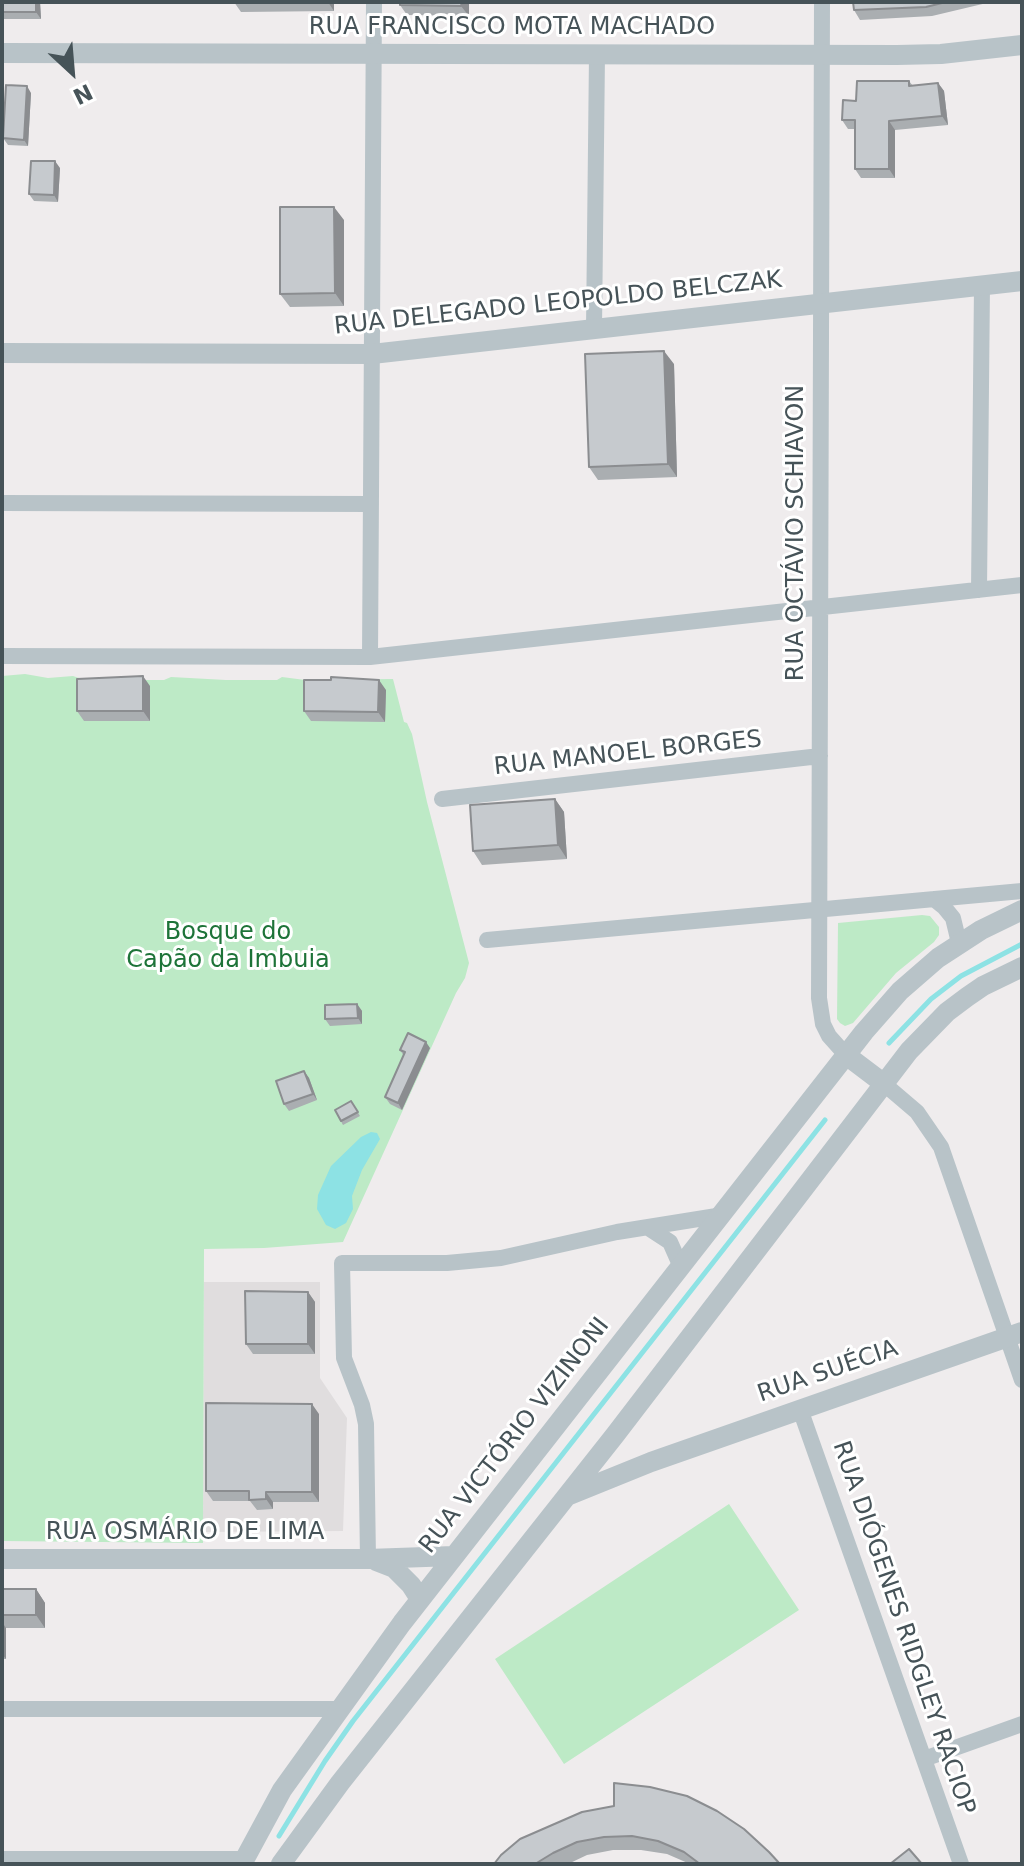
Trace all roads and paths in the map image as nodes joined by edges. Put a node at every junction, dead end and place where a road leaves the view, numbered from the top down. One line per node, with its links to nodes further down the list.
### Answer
1 (374, 2): 5 (street)
2 (822, 2): 7 (street, RUA OCTÁVIO SCHIAVON)
3 (1022, 45): 7 (street, RUA FRANCISCO MOTA MACHADO)
4 (2, 53): 5 (street, RUA FRANCISCO MOTA MACHADO)
5 (374, 53): 6 (street, RUA FRANCISCO MOTA MACHADO); 13 (street)
6 (597, 54): 7 (street, RUA FRANCISCO MOTA MACHADO); 11 (street)
7 (822, 54): 10 (street, RUA OCTÁVIO SCHIAVON)
8 (1022, 281): 9 (street, RUA DELEGADO LEOPOLDO BELCZAK)
9 (982, 285): 10 (street, RUA DELEGADO LEOPOLDO BELCZAK); 17 (street)
10 (821, 303): 11 (street, RUA DELEGADO LEOPOLDO BELCZAK); 18 (street, RUA OCTÁVIO SCHIAVON)
11 (594, 329): 13 (street, RUA DELEGADO LEOPOLDO BELCZAK)
12 (2, 353): 13 (street, RUA DELEGADO LEOPOLDO BELCZAK)
13 (372, 354): 15 (street)
14 (2, 503): 15 (street)
15 (371, 504): 20 (street)
16 (1022, 585): 17 (street)
17 (979, 590): 18 (street)
18 (820, 607): 20 (street); 21 (street, RUA OCTÁVIO SCHIAVON)
19 (2, 656): 20 (street)
20 (370, 657)
21 (820, 756): 22 (street, RUA MANOEL BORGES); 25 (street, RUA OCTÁVIO SCHIAVON)
22 (442, 799)
23 (1022, 891): 24 (street)
24 (934, 899): 25 (street); 28 (street)
25 (819, 909): 27 (street); 30 (street, RUA OCTÁVIO SCHIAVON)
26 (1022, 910): 28 (street, RUA VICTÓRIO VIZINONI)
27 (487, 940)
28 (959, 943): 30 (street, RUA VICTÓRIO VIZINONI)
29 (1022, 967): 31 (street)
30 (846, 1055): 31 (street); 32 (street, RUA VICTÓRIO VIZINONI)
31 (883, 1083): 35 (street); 38 (street)
32 (723, 1215): 33 (street); 34 (street, RUA VICTÓRIO VIZINONI)
33 (647, 1227): 34 (street); 43 (street)
34 (681, 1267): 41 (street, RUA VICTÓRIO VIZINONI)
35 (1015, 1334): 36 (street); 37 (street, RUA SUÉCIA)
36 (1022, 1380)
37 (800, 1409): 39 (street, RUA SUÉCIA); 48 (street, RUA DIÓGENES RIDGLEY RACIOP)
38 (615, 1435): 39 (street); 40 (street)
39 (651, 1462): 40 (street, RUA SUÉCIA)
40 (567, 1496): 50 (street)
41 (454, 1556): 43 (street, RUA OSMÁRIO DE LIMA); 44 (street, RUA VICTÓRIO VIZINONI)
42 (2, 1559): 43 (street, RUA OSMÁRIO DE LIMA)
43 (368, 1559): 44 (street, RUA OSMÁRIO DE LIMA)
44 (420, 1599): 46 (street, RUA VICTÓRIO VIZINONI)
45 (2, 1709): 46 (street)
46 (338, 1709): 51 (street, RUA VICTÓRIO VIZINONI)
47 (1022, 1724): 48 (street)
48 (924, 1759): 52 (street, RUA DIÓGENES RIDGLEY RACIOP)
49 (2, 1861): 51 (street)
50 (282, 1862)
51 (243, 1863)
52 (961, 1864)

